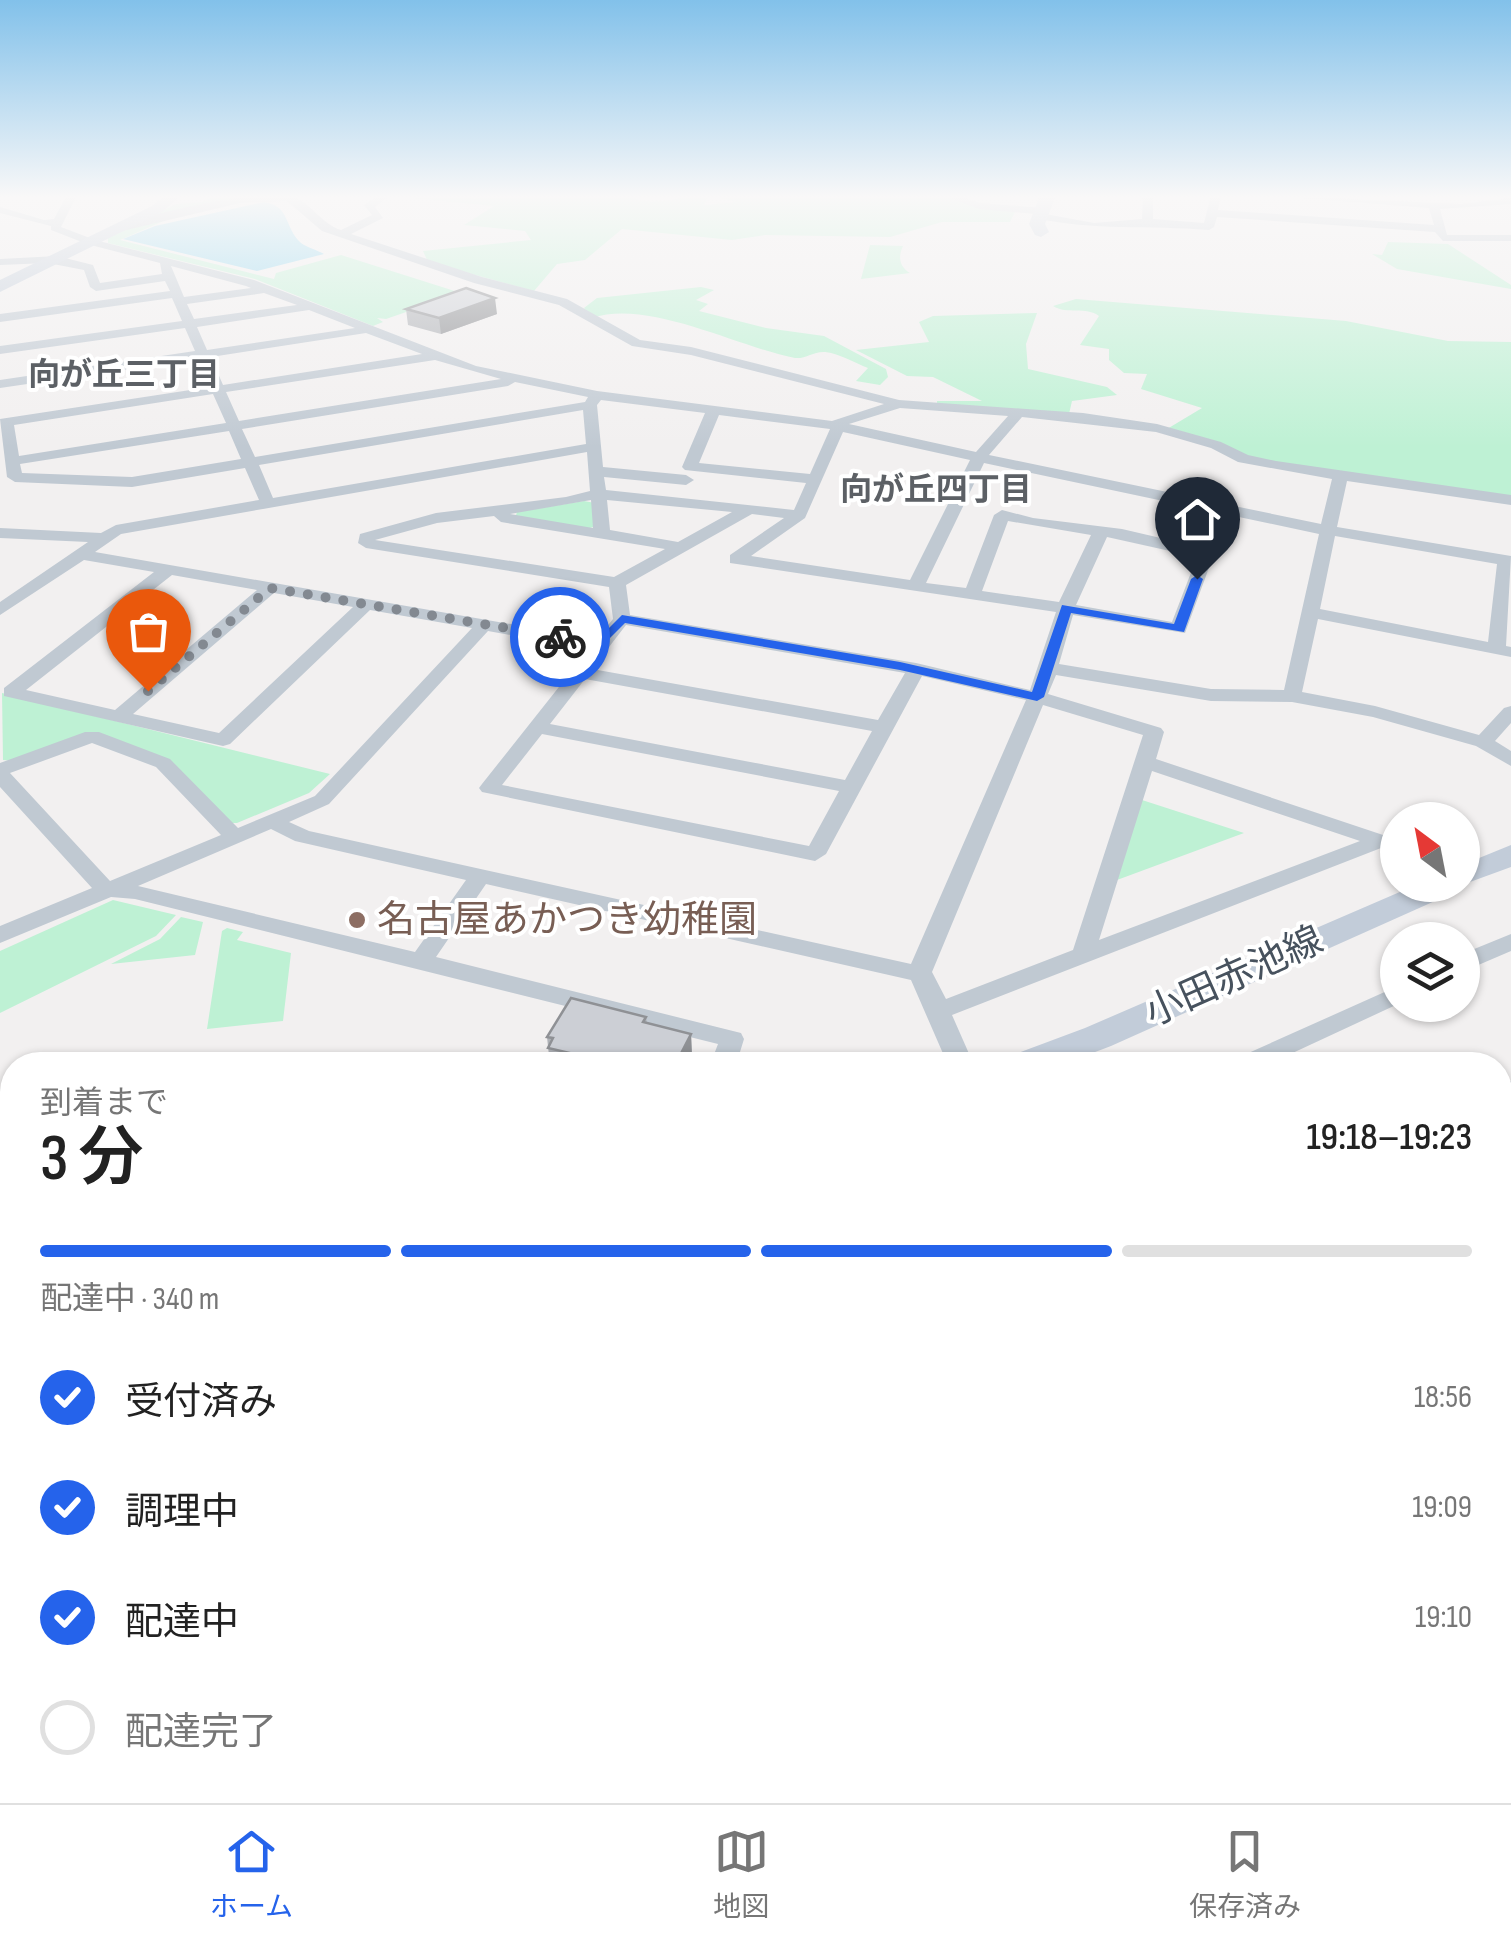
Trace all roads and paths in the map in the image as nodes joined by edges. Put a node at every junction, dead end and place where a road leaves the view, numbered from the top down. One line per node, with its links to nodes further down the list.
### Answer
1 (93, 279): 2 (street)
2 (152, 279)
3 (170, 279): 7 (street)
4 (230, 279): 6 (street)
5 (475, 279): 19 (street)
6 (264, 289): 7 (street); 8 (street)
7 (178, 298): 9 (street); 10 (street)
8 (307, 308): 10 (street); 11 (street)
9 (0, 318)
10 (189, 324): 12 (street); 13 (street)
11 (364, 330): 13 (street); 14 (street)
12 (0, 350)
13 (202, 355): 16 (street); 17 (street)
14 (435, 356): 15 (street); 17 (street)
15 (521, 380): 18 (street); 23 (street)
16 (0, 384)
17 (217, 390): 22 (street); 23 (street)
18 (593, 400): 20 (street); 25 (street); 28 (street)
19 (900, 404): 21 (street); 24 (street)
20 (714, 409): 24 (street); 31 (street)
21 (1018, 413): 26 (street); 30 (street)
22 (3, 422): 27 (street)
23 (234, 426): 27 (street); 28 (street)
24 (835, 426): 26 (street); 31 (street)
25 (592, 447): 29 (street); 35 (street)
26 (979, 457): 39 (street); 49 (street)
27 (12, 461): 28 (street)
28 (248, 462): 35 (street)
29 (594, 471): 32 (street); 33 (street)
30 (1340, 476): 34 (street); 39 (street)
31 (815, 479): 38 (street)
32 (686, 480)
33 (598, 494): 36 (street); 37 (street); 42 (street)
34 (1511, 500)
35 (268, 504): 43 (street)
36 (749, 509): 38 (street); 44 (street)
37 (485, 513): 42 (street); 48 (street)
38 (799, 515): 49 (street)
39 (1330, 531): 46 (street); 55 (street)
40 (1101, 532): 51 (street); 53 (street); 53 (street)
41 (0, 533): 43 (street)
42 (602, 534): 44 (street)
43 (106, 538): 45 (street)
44 (680, 547): 48 (street)
45 (78, 554): 47 (street); 54 (street)
46 (1508, 561): 59 (street)
47 (168, 570): 50 (street); 66 (street)
48 (617, 583): 56 (street)
49 (916, 586): 51 (street)
50 (270, 588): 52 (street); 66 (street)
51 (972, 594): 53 (street)
52 (365, 605): 57 (street); 66 (street)
53 (1066, 608): 60 (street)
54 (0, 610)
55 (1312, 613): 59 (street); 63 (street)
56 (622, 619): 58 (street); 61 (street)
57 (485, 624): 58 (street); 74 (street)
58 (600, 644): 62 (street)
59 (1504, 649)
60 (1048, 668): 63 (street); 64 (street)
61 (916, 669): 64 (street); 68 (street)
62 (578, 672): 67 (street); 68 (street)
63 (1292, 696): 69 (street)
64 (1037, 697): 71 (street); 88 (street)
65 (1511, 712): 69 (street)
66 (118, 716)
67 (536, 727): 73 (street); 73 (street)
68 (883, 727): 73 (street)
69 (1484, 742): 70 (street)
70 (1511, 760)
71 (1146, 762): 76 (street); 85 (street)
72 (0, 772): 75 (street); 81 (street)
73 (851, 787)
74 (276, 818): 75 (street); 80 (street)
75 (233, 836): 81 (street)
76 (1380, 841)
77 (1380, 847): 85 (street)
78 (1511, 855): 79 (street, 小田赤池線)
79 (1480, 868)
80 (480, 876): 87 (street); 88 (street)
81 (105, 889): 83 (street); 87 (street)
82 (1402, 902): 93 (street, 小田赤池線)
83 (0, 935)
84 (1511, 942): 86 (street)
85 (1083, 955): 90 (street)
86 (1480, 956)
87 (421, 962): 91 (street)
88 (919, 974): 90 (street)
89 (1380, 1002): 94 (street)
90 (938, 1011): 92 (street)
91 (728, 1052)
92 (955, 1052)
93 (1058, 1052)
94 (1272, 1052)

